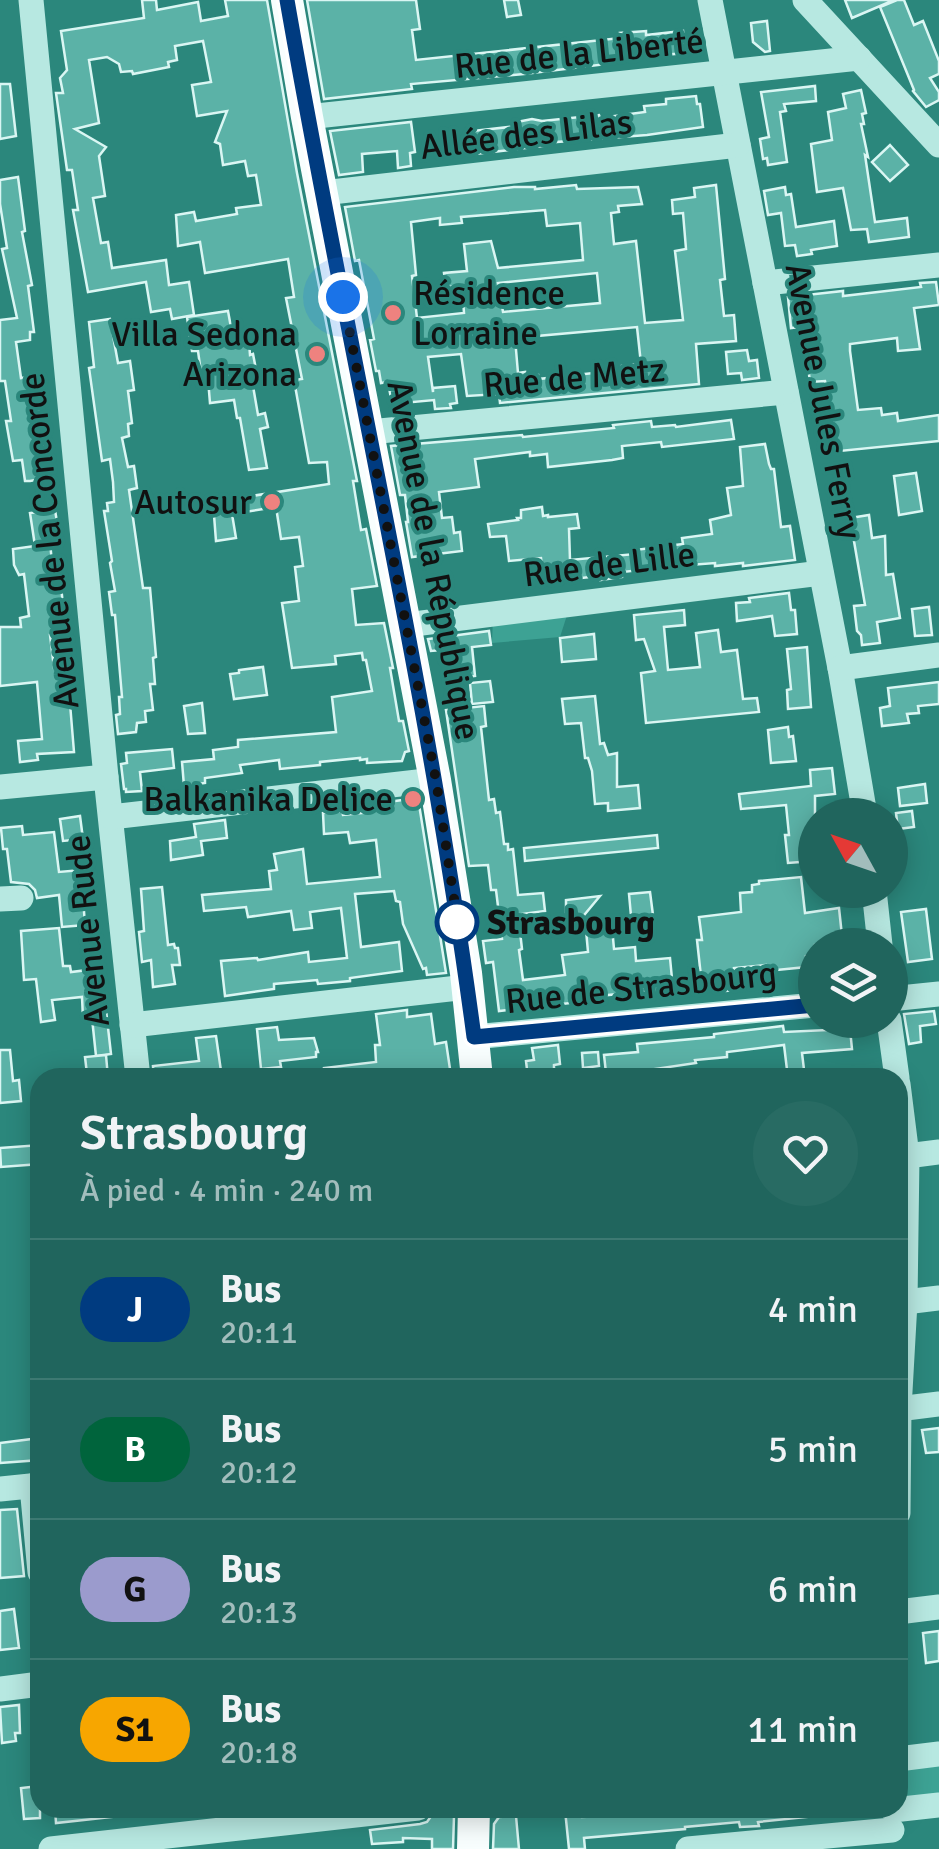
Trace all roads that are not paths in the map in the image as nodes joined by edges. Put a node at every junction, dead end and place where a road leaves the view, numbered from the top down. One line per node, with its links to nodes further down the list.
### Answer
1 (31, 0): 19 (street, Avenue de la Concorde)
2 (286, 0): 7 (main road, Avenue de la République)
3 (710, 0): 6 (street, Avenue Jules Ferry)
4 (805, 0): 5 (street)
5 (860, 58): 6 (street, Rue de la Liberté); 9 (street)
6 (724, 72): 7 (street, Rue de la Liberté); 8 (street, Avenue Jules Ferry)
7 (307, 117): 10 (main road, Avenue de la République)
8 (738, 145): 10 (street, Allée des Lilas); 12 (street, Avenue Jules Ferry)
9 (939, 146)
10 (323, 193): 14 (main road, Avenue de la République)
11 (939, 264): 12 (street)
12 (766, 283): 13 (street, Avenue Jules Ferry)
13 (786, 392): 14 (street, Rue de Metz); 15 (street, Avenue Jules Ferry)
14 (369, 432): 16 (main road, Avenue de la République)
15 (821, 572): 16 (street, Rue de Lille); 18 (street, Avenue Jules Ferry)
16 (406, 624): 20 (main road, Avenue de la République)
17 (939, 655): 18 (street)
18 (840, 668): 22 (street, Avenue Jules Ferry)
19 (106, 777): 21 (street); 23 (street, Avenue Rude)
20 (436, 780): 23 (street); 24 (main road, Avenue de la République)
21 (0, 787)
22 (862, 798)
23 (111, 817): 28 (street, Avenue Rude)
24 (467, 987): 28 (street); 29 (main road, Avenue de la République)
25 (939, 994): 26 (street)
26 (908, 997)
27 (798, 1007): 29 (street, Rue de Strasbourg)
28 (132, 1025): 31 (street, Avenue Rude)
29 (474, 1037): 32 (main road, Avenue de la République)
30 (891, 1038): 33 (street)
31 (137, 1068)
32 (476, 1068)
33 (895, 1068)
34 (939, 1152): 35 (street)
35 (908, 1156)
36 (939, 1298): 37 (street)
37 (908, 1302)
38 (939, 1404): 39 (street)
39 (908, 1408)
40 (30, 1486): 41 (street)
41 (0, 1489)
42 (939, 1607): 43 (street)
43 (908, 1611)
44 (30, 1685): 45 (street)
45 (0, 1689)
46 (939, 1754): 47 (street)
47 (908, 1758)
48 (939, 1805): 51 (street)
49 (318, 1818): 53 (street)
50 (474, 1818): 55 (main road)
51 (908, 1818)
52 (892, 1824): 56 (street)
53 (187, 1831): 54 (street)
54 (51, 1849)
55 (473, 1849)
56 (688, 1849)

